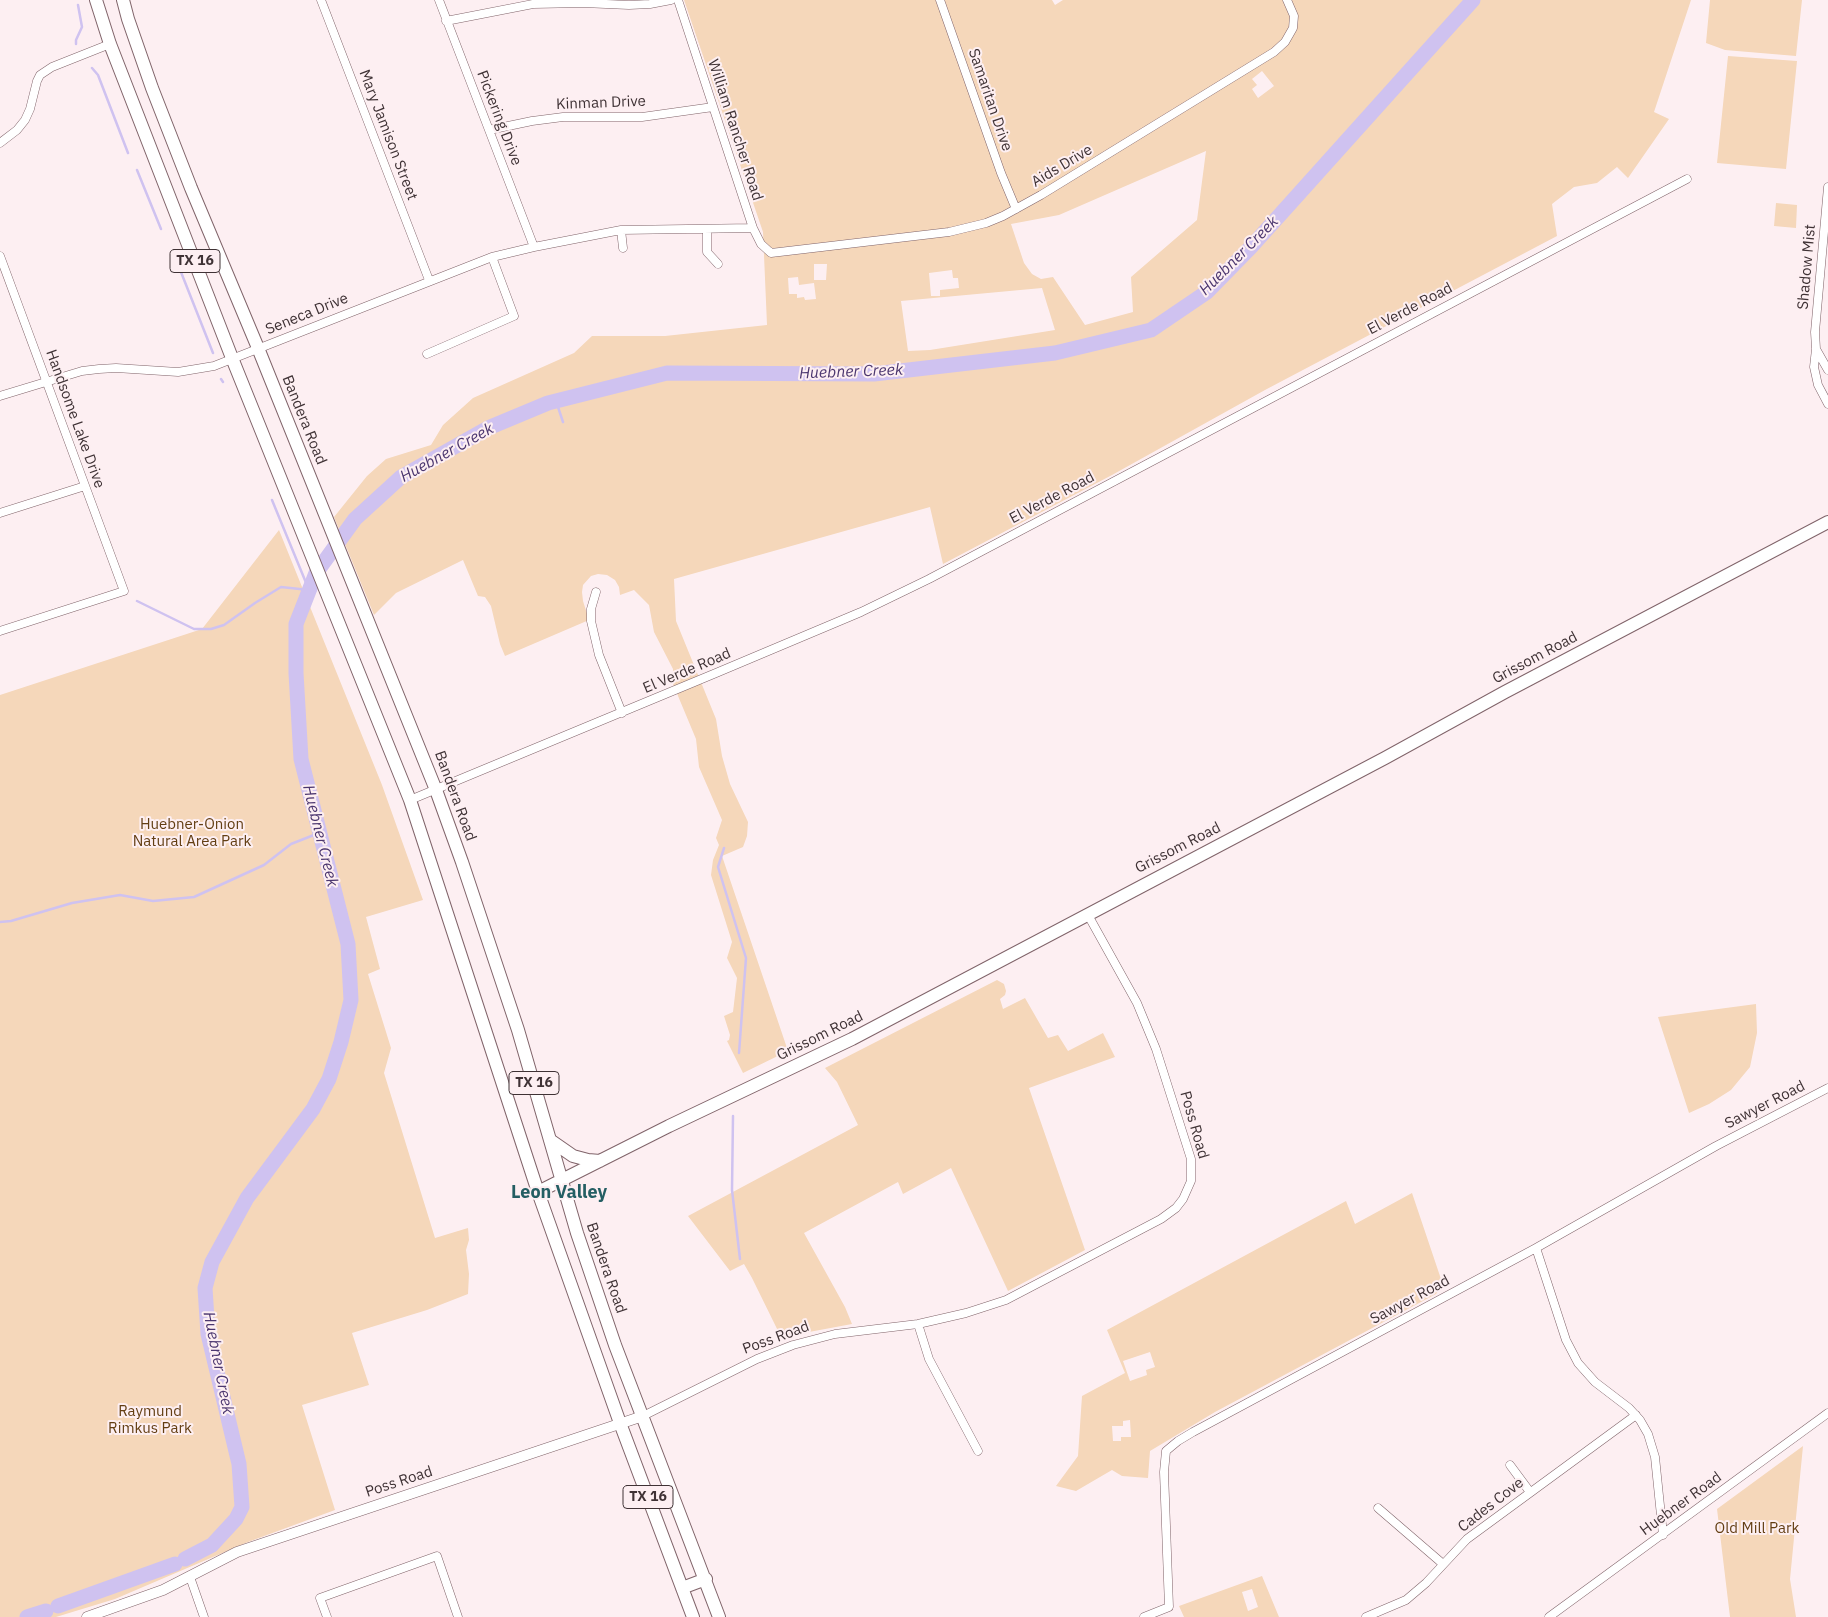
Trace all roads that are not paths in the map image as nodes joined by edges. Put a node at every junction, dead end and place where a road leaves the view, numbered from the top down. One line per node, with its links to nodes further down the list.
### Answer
1 (96, 0): 10 (main road, TX 16)
2 (123, 0): 28 (main road, Bandera Road / TX 16)
3 (321, 0): 27 (street, Mary Jamison Street)
4 (439, 0): 9 (street, Pickering Drive)
5 (671, 0): 9 (street)
6 (678, 0): 11 (street, William Rancher Road)
7 (940, 0): 17 (street, Samaritan Drive)
8 (1287, 0): 17 (street, Aids Drive)
9 (446, 21): 12 (street, Pickering Drive)
10 (110, 44): 13 (street); 31 (main road, TX 16)
11 (713, 107): 12 (street, Kinman Drive); 18 (street, William Rancher Road)
12 (489, 130): 21 (street, Pickering Drive)
13 (0, 143)
14 (1687, 179): 41 (street, El Verde Road)
15 (1828, 187): 16 (street, Shadow Mist)
16 (1827, 201): 29 (street, Shadow Mist)
17 (1016, 209): 23 (street, Aids Drive)
18 (753, 228): 19 (street, Seneca Drive); 23 (street, William Rancher Road)
19 (706, 229): 20 (street, Seneca Drive); 26 (street)
20 (622, 230): 21 (street, Seneca Drive); 22 (street)
21 (534, 247): 25 (street, Seneca Drive)
22 (623, 248)
23 (782, 251)
24 (0, 256): 33 (street, Handsome Lake Drive)
25 (492, 257): 27 (street, Seneca Drive); 30 (street)
26 (718, 264)
27 (429, 280): 28 (street, Seneca Drive)
28 (258, 348): 31 (street, Seneca Drive); 42 (main road, Bandera Road / TX 16)
29 (1816, 349): 32 (street, Shadow Mist); 35 (street, Shadow Mist)
30 (427, 354)
31 (232, 358): 33 (street, Seneca Drive); 43 (main road, TX 16)
32 (1828, 370)
33 (47, 381): 34 (street, Seneca Drive); 36 (street, Handsome Lake Drive)
34 (0, 396)
35 (1828, 404)
36 (85, 486): 37 (street); 40 (street, Handsome Lake Drive)
37 (0, 513)
38 (1828, 522): 44 (main road, Grissom Road)
39 (596, 592): 41 (street)
40 (0, 631)
41 (622, 713): 42 (street, El Verde Road)
42 (436, 790): 43 (street, El Verde Road); 46 (main road, Bandera Road / TX 16)
43 (410, 800): 49 (main road, TX 16)
44 (1088, 915): 47 (main road, Grissom Road); 51 (street, Poss Road)
45 (1828, 1088): 50 (street, Sawyer Road)
46 (550, 1140): 47 (main road); 48 (main road, Bandera Road / TX 16)
47 (600, 1161): 48 (main road, Grissom Road)
48 (562, 1180): 49 (main road, Grissom Road); 54 (main road, Bandera Road / TX 16)
49 (538, 1192): 55 (main road, TX 16)
50 (1536, 1248): 53 (street); 71 (street, Sawyer Road)
51 (918, 1324): 54 (street, Poss Road); 56 (street)
52 (1828, 1413): 60 (street, Huebner Road)
53 (1636, 1415): 58 (street, Cades Cove); 60 (street)
54 (643, 1416): 55 (street, Poss Road); 63 (main road, Bandera Road / TX 16)
55 (620, 1423): 62 (street, Poss Road); 64 (main road, TX 16)
56 (978, 1451)
57 (1510, 1465): 58 (street)
58 (1530, 1492): 61 (street, Cades Cove)
59 (1378, 1508): 61 (street)
60 (1663, 1535): 73 (street, Huebner Road)
61 (1443, 1564): 72 (street, Cades Cove)
62 (190, 1577): 65 (street, Poss Road); 66 (street)
63 (706, 1579): 64 (main road); 70 (main road, Bandera Road / TX 16)
64 (682, 1588): 69 (main road, TX 16)
65 (87, 1617)
66 (204, 1617)
67 (327, 1617): 68 (street)
68 (458, 1617)
69 (693, 1617)
70 (719, 1617)
71 (1144, 1617)
72 (1366, 1617)
73 (1549, 1617)

